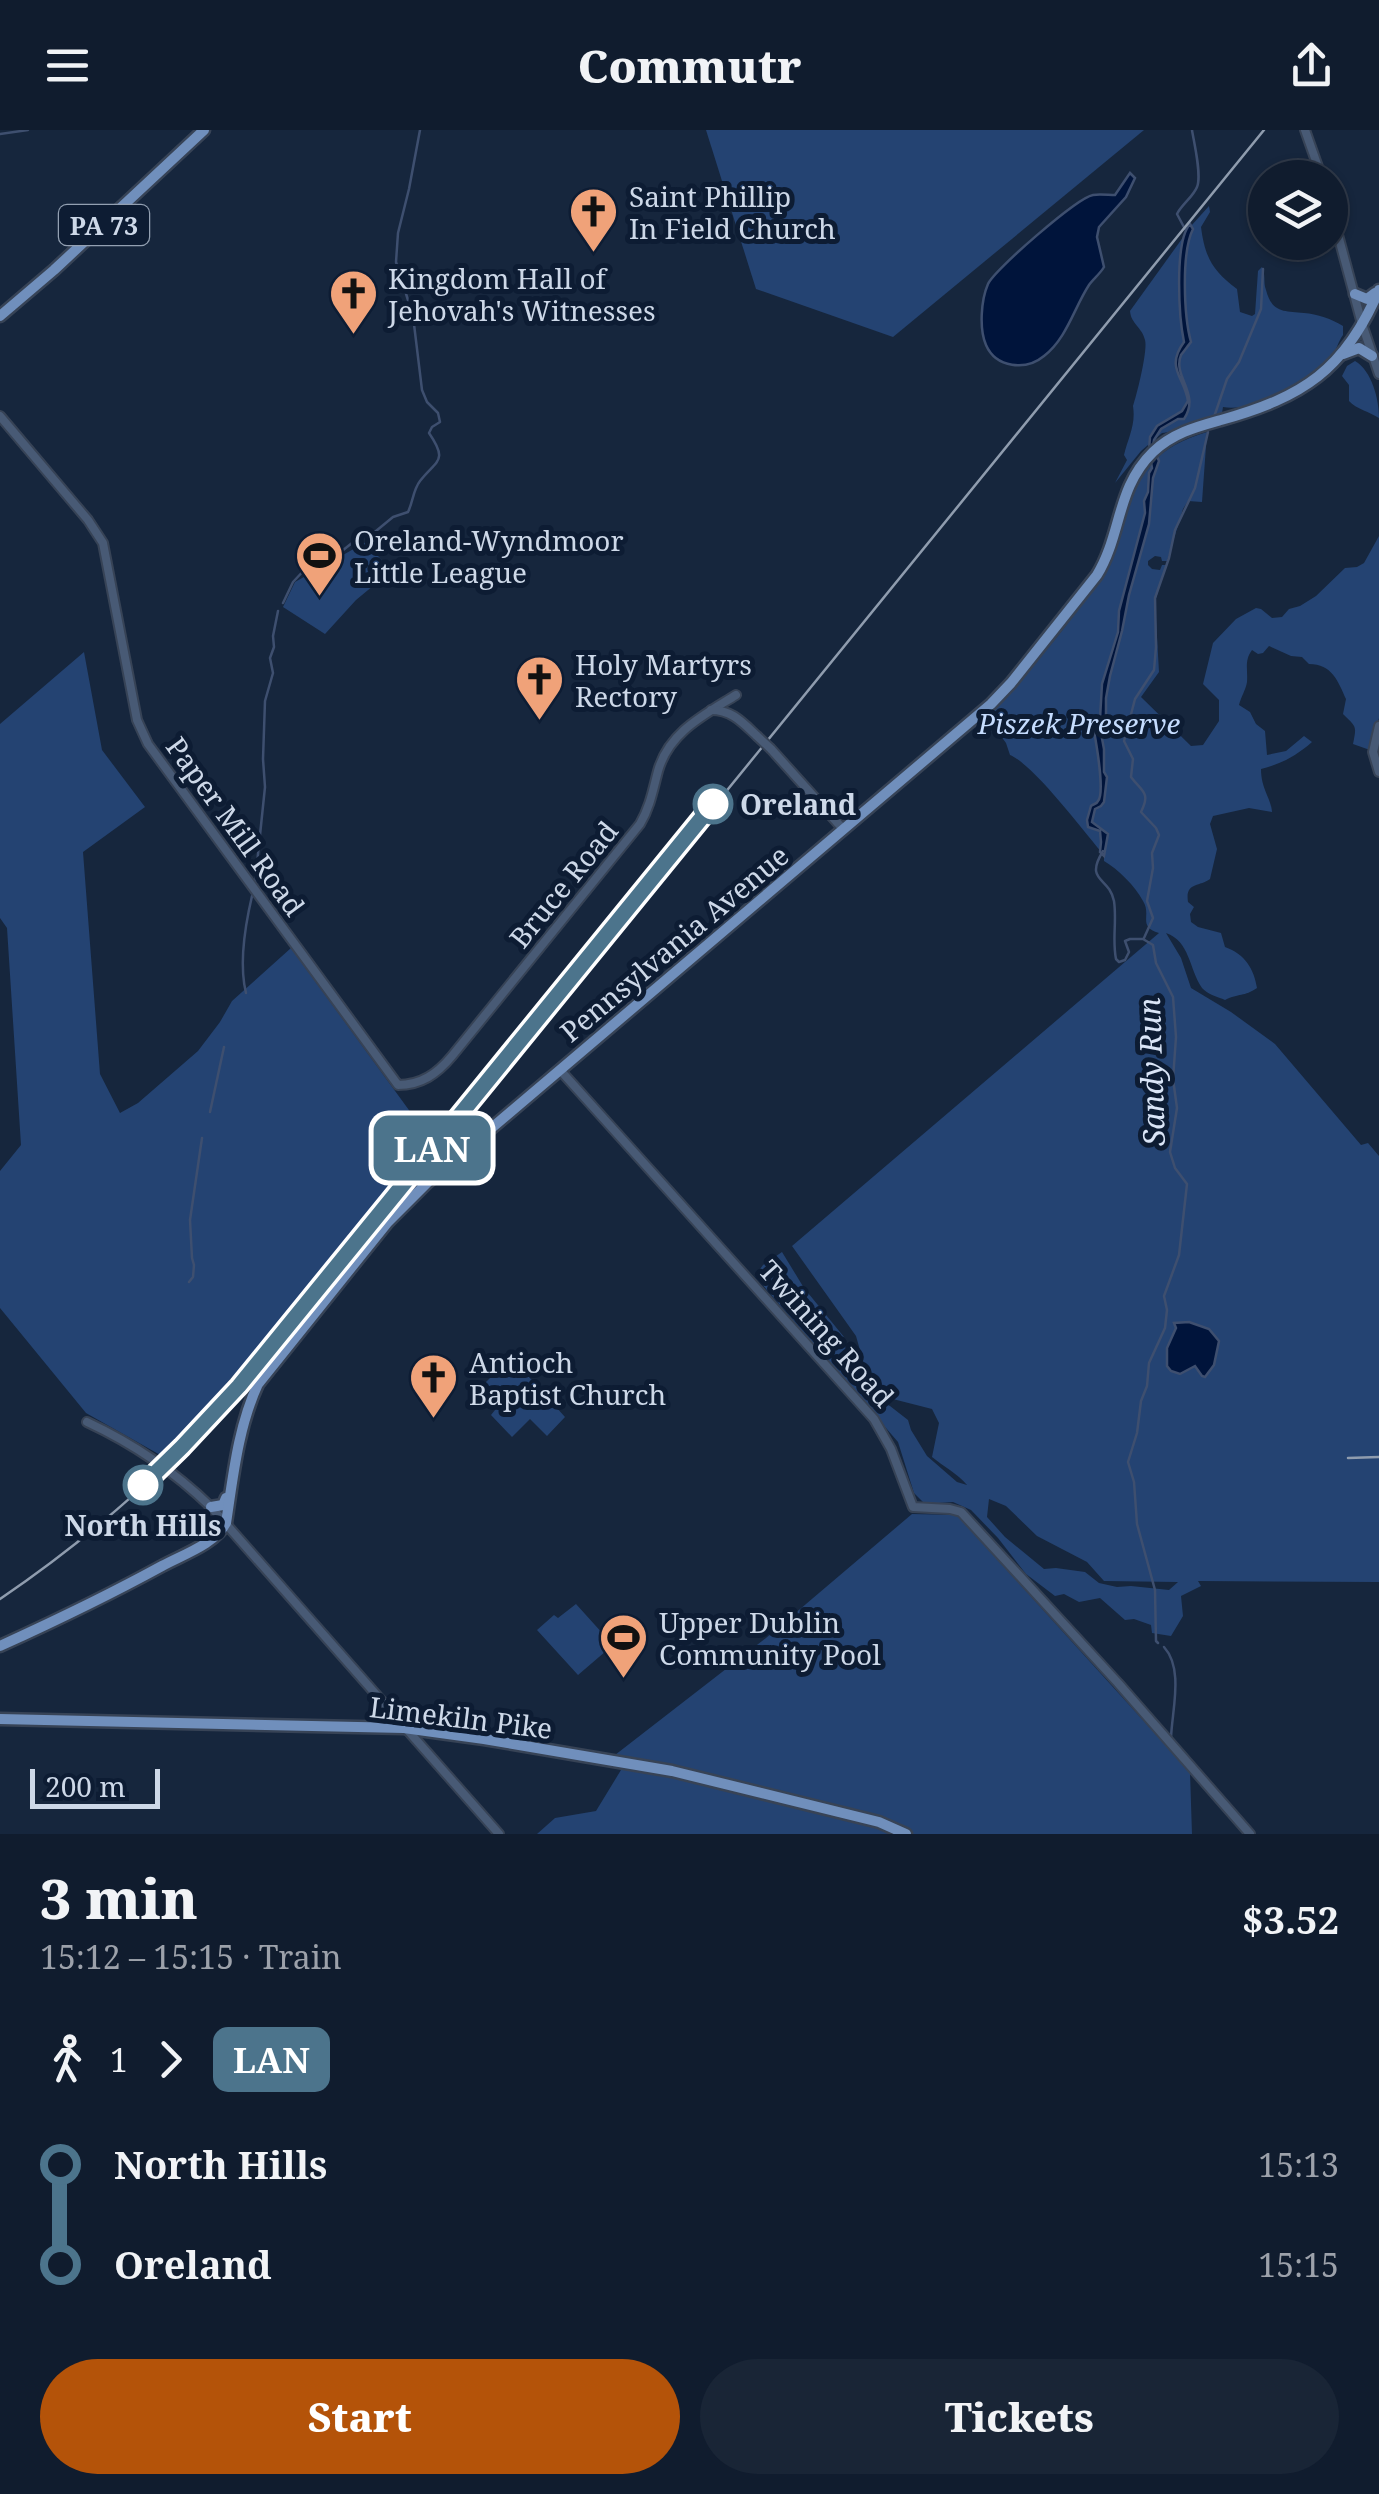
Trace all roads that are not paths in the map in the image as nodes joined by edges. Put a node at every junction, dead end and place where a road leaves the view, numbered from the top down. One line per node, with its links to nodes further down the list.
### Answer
1 (204, 130): 7 (main road, PA 73)
2 (1304, 130): 3 (street)
3 (1315, 160)
4 (1345, 260): 6 (street)
5 (1379, 289): 6 (main road); 8 (main road, Pennsylvania Avenue)
6 (1355, 294): 8 (street)
7 (0, 316)
8 (1362, 324): 9 (main road, Pennsylvania Avenue); 10 (street)
9 (1342, 354): 10 (main road); 17 (main road, Pennsylvania Avenue)
10 (1372, 356): 11 (street)
11 (1379, 374)
12 (0, 416): 19 (street, Paper Mill Road)
13 (736, 694): 14 (street, Bruce Road)
14 (711, 710): 17 (street, bridge); 19 (street, Bruce Road)
15 (1379, 726): 16 (street)
16 (1379, 772)
17 (843, 829): 18 (main road, Pennsylvania Avenue)
18 (560, 1070): 21 (main road, Pennsylvania Avenue); 29 (street, Twining Road)
19 (402, 1086)
20 (87, 1422): 22 (street)
21 (233, 1479): 22 (main road); 23 (main road, Pennsylvania Avenue)
22 (211, 1507): 23 (street)
23 (226, 1523): 24 (main road); 26 (street)
24 (0, 1646)
25 (0, 1719): 26 (main road, Limekiln Pike)
26 (404, 1728): 27 (street); 28 (main road, Limekiln Pike)
27 (499, 1834)
28 (906, 1834)
29 (1250, 1834)

